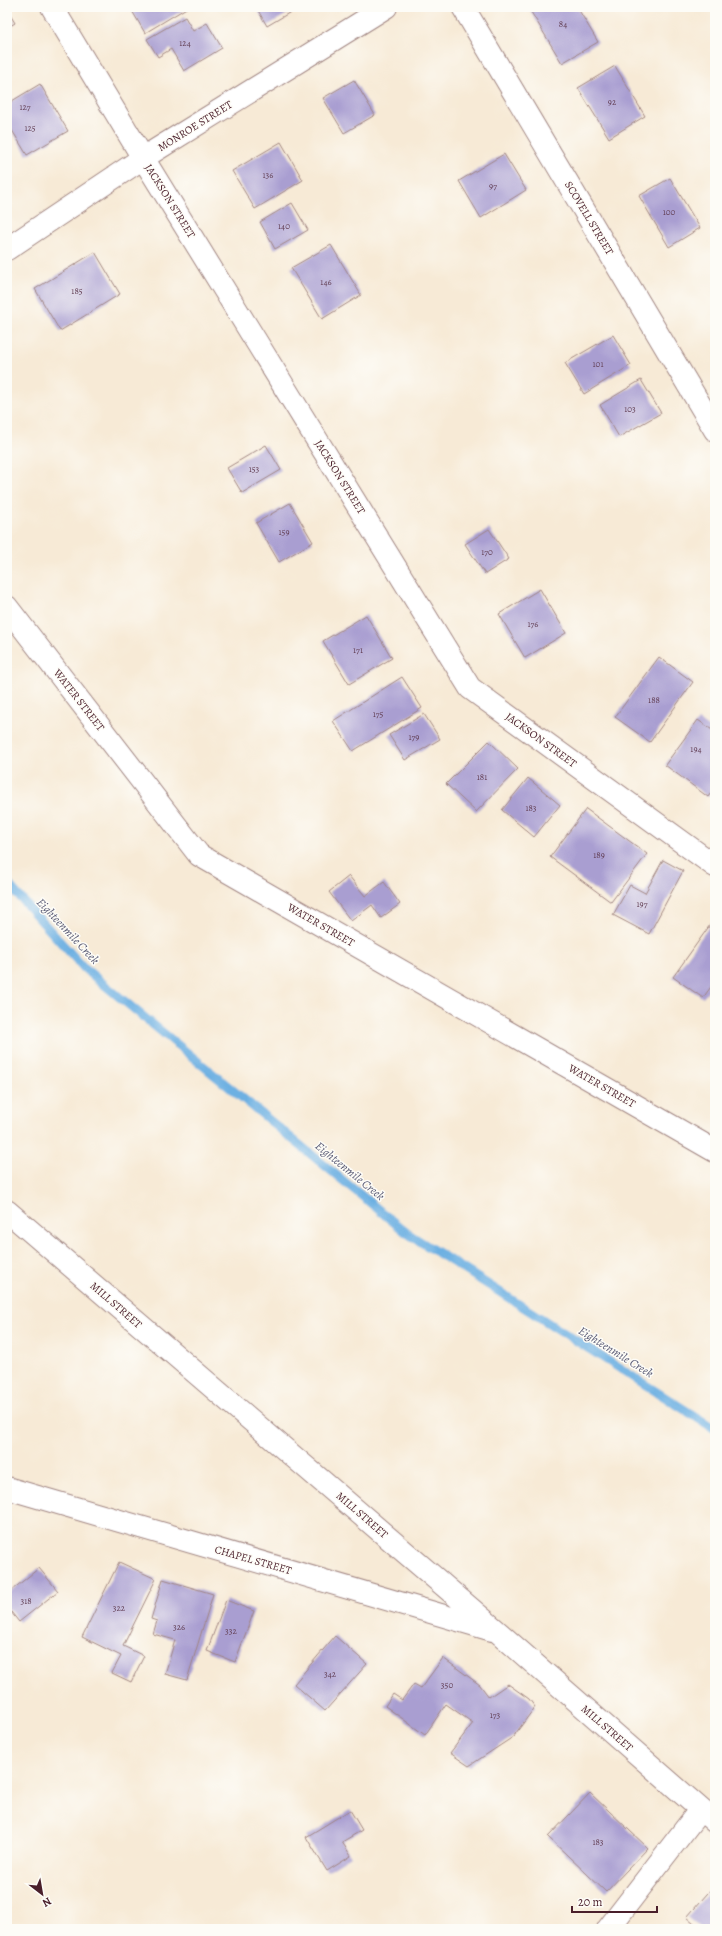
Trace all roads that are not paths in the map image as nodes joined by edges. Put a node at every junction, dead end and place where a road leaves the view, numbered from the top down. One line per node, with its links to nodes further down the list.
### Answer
1 (52, 7): 4 (street, JACKSON STREET)
2 (386, 7): 4 (street, MONROE STREET)
3 (463, 7): 6 (street, SCOVELL STREET)
4 (143, 158): 5 (street, MONROE STREET); 8 (street, JACKSON STREET)
5 (7, 249)
6 (715, 430)
7 (7, 607): 9 (street, WATER STREET)
8 (715, 866)
9 (715, 1151)
10 (7, 1211): 12 (street, MILL STREET)
11 (7, 1488): 12 (street, CHAPEL STREET)
12 (498, 1632): 13 (street, MILL STREET)
13 (708, 1816): 14 (street)
14 (608, 1929)

